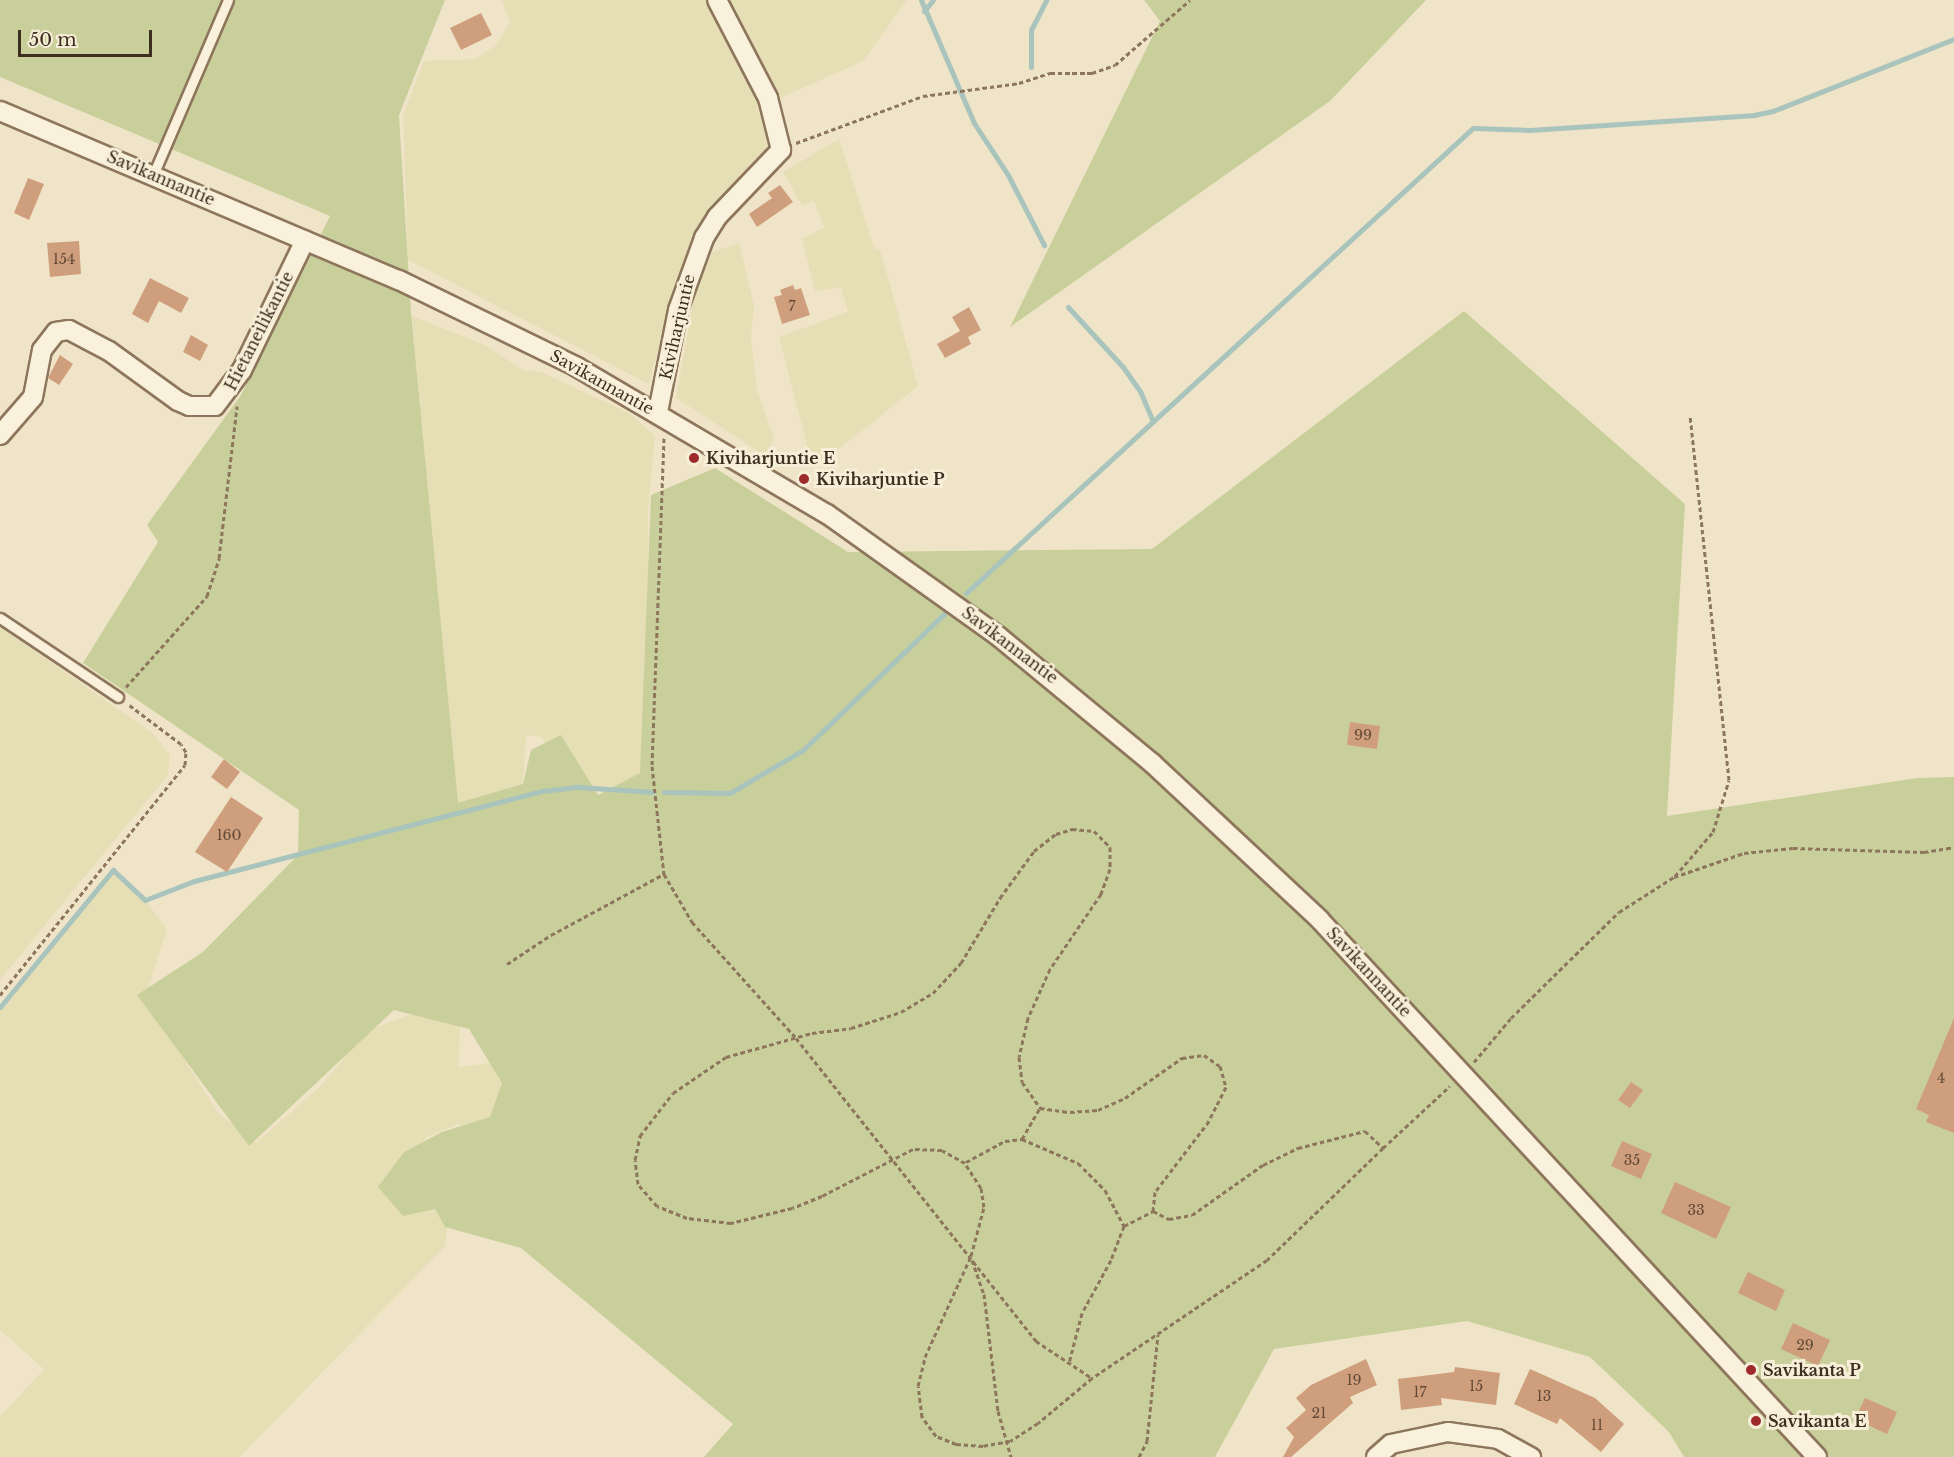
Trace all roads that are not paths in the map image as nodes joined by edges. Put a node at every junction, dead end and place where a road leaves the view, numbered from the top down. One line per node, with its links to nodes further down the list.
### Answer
1 (228, 0): 4 (lane)
2 (717, 0): 6 (street, Kiviharjuntie)
3 (0, 111): 4 (street, Savikannantie)
4 (153, 175): 5 (street, Savikannantie)
5 (305, 240): 6 (street, Savikannantie); 7 (street, Hietaneilikantie)
6 (662, 414): 12 (street, Savikannantie)
7 (0, 435)
8 (0, 618): 9 (lane)
9 (118, 697)
10 (1376, 1457): 11 (street)
11 (1531, 1457)
12 (1817, 1457)

